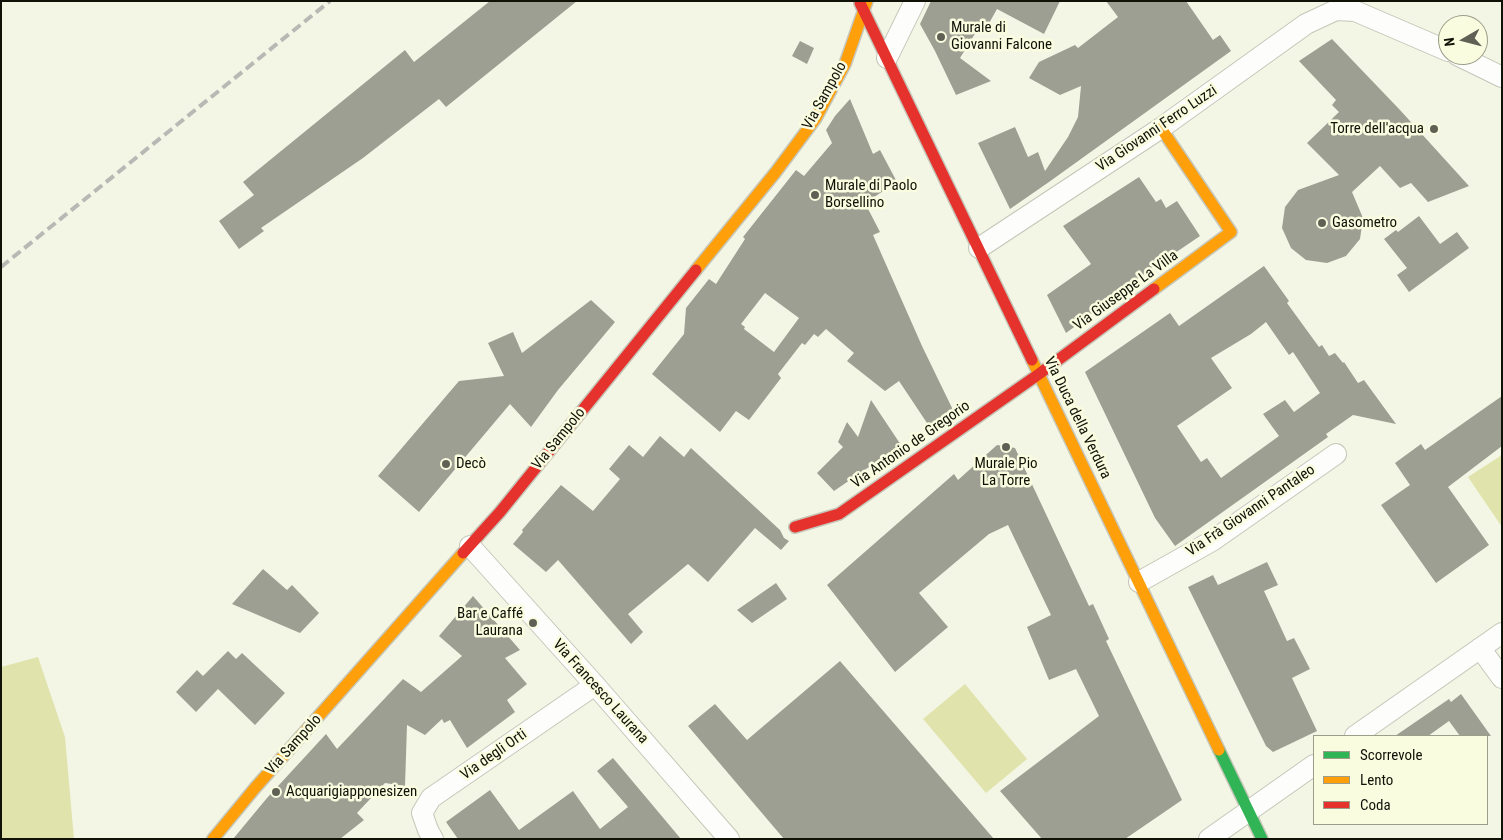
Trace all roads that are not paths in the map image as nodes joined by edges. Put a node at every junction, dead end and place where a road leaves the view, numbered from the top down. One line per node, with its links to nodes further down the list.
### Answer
1 (915, 1): 4 (street)
2 (864, 4): 4 (street, Via Duca della Verdura); 12 (street, Via Sampolo)
3 (1438, 47): 7 (street, Via Giovanni Ferro Luzzi)
4 (887, 58): 8 (street, Via Duca della Verdura)
5 (1477, 65): 6 (street)
6 (1502, 77)
7 (1161, 128): 8 (street, Via Giovanni Ferro Luzzi); 9 (street, Via Giuseppe La Villa)
8 (979, 248): 9 (street, Via Duca della Verdura)
9 (1039, 374): 11 (street, Via Antonio de Gregorio); 13 (street, Via Duca della Verdura)
10 (1336, 454): 13 (street, Via Frà Giovanni Pantaleo)
11 (795, 528)
12 (470, 546): 17 (street, Via Francesco Laurana); 21 (street, Via Sampolo)
13 (1139, 582): 20 (street, Via Duca della Verdura)
14 (1502, 633): 15 (street)
15 (1480, 648): 16 (street); 18 (street)
16 (1502, 678)
17 (595, 685): 22 (street, Via degli Orti); 23 (street, Via Francesco Laurana)
18 (1356, 735)
19 (1313, 766): 20 (street)
20 (1249, 811): 24 (street); 25 (street, Via Duca della Verdura)
21 (213, 839)
22 (433, 839)
23 (729, 839)
24 (1209, 839)
25 (1262, 839)

